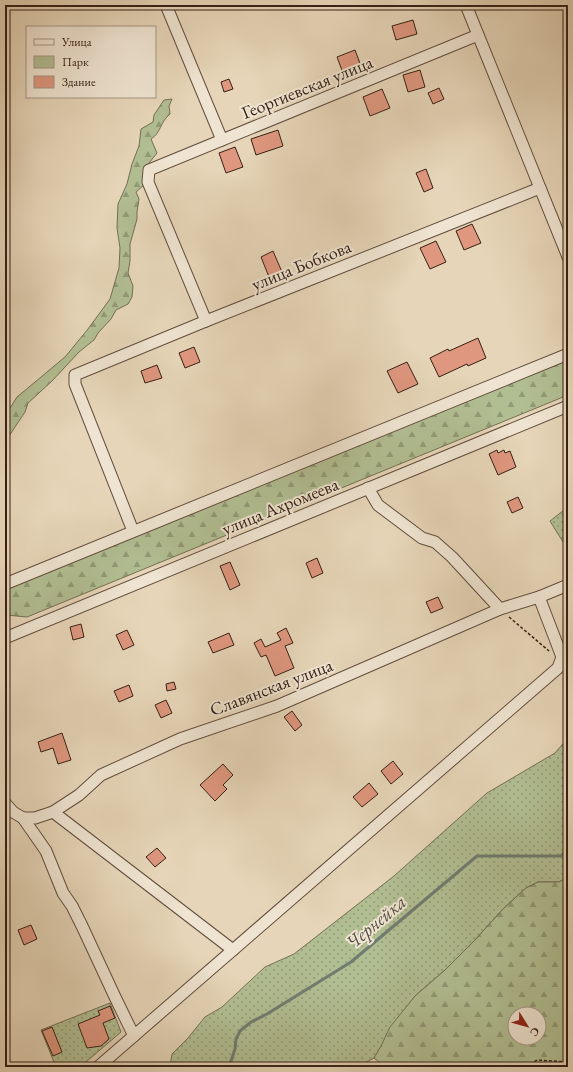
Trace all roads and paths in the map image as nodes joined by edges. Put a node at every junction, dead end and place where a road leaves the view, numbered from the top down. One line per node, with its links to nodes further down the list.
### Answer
1 (166, 5): 4 (street)
2 (466, 5): 3 (street)
3 (478, 36): 4 (street, Георгиевская улица); 5 (street)
4 (222, 140): 7 (street, Георгиевская улица)
5 (540, 188): 6 (street); 7 (street, улица Бобкова)
6 (568, 257)
7 (206, 321): 11 (street, улица Бобкова)
8 (568, 354): 11 (street, улица Ахромеева)
9 (568, 406): 10 (street, улица Ахромеева)
10 (368, 488): 15 (street); 16 (street, улица Ахромеева)
11 (133, 531): 12 (street, улица Ахромеева)
12 (5, 584)
13 (568, 585): 14 (street, Славянская улица)
14 (539, 597): 15 (street, Славянская улица); 17 (street)
15 (500, 609): 17 (path); 19 (street, Славянская улица)
16 (5, 638)
17 (560, 662): 21 (street)
18 (5, 803): 20 (street)
19 (53, 812): 20 (street, Славянская улица); 21 (street)
20 (23, 818): 22 (street)
21 (233, 950): 22 (street)
22 (134, 1036): 24 (street)
23 (568, 1062): 25 (path)
24 (98, 1067)
25 (526, 1067)

